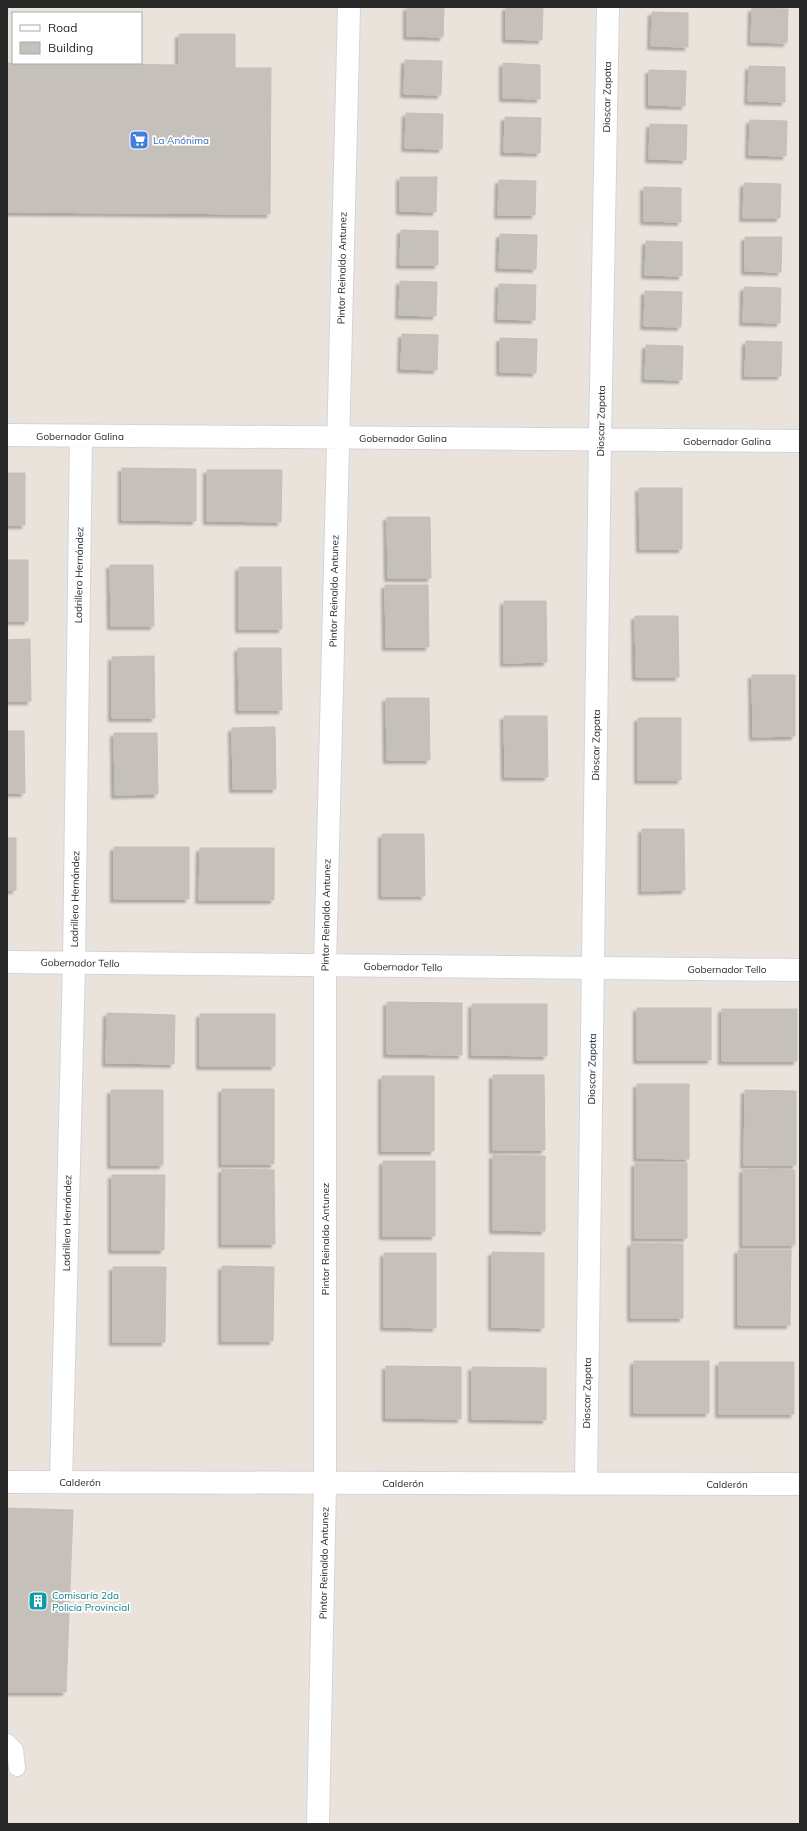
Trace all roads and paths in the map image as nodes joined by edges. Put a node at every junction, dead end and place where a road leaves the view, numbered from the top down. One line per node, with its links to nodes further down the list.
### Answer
1 (349, 7): 5 (street, Pintor Reinaldo Antunez)
2 (608, 7): 6 (street, Dioscar Zapata)
3 (7, 435): 4 (street, Gobernador Galina)
4 (81, 436): 5 (street, Gobernador Galina); 9 (street, Ladrillero Hernández)
5 (338, 438): 6 (street, Gobernador Galina); 10 (street, Pintor Reinaldo Antunez)
6 (600, 440): 7 (street, Gobernador Galina); 11 (street, Dioscar Zapata)
7 (800, 441)
8 (7, 962): 9 (street, Gobernador Tello)
9 (74, 963): 10 (street, Gobernador Tello); 14 (street, Ladrillero Hernández)
10 (325, 966): 11 (street, Gobernador Tello); 15 (street, Pintor Reinaldo Antunez)
11 (594, 969): 12 (street, Gobernador Tello); 16 (street, Dioscar Zapata)
12 (800, 970)
13 (7, 1482): 14 (street, Calderón)
14 (61, 1482): 15 (street, Calderón)
15 (325, 1483): 16 (street, Calderón); 20 (street, Pintor Reinaldo Antunez)
16 (586, 1483): 17 (street, Calderón)
17 (800, 1484)
18 (7, 1742): 19 (lane)
19 (17, 1768)
20 (318, 1824)

